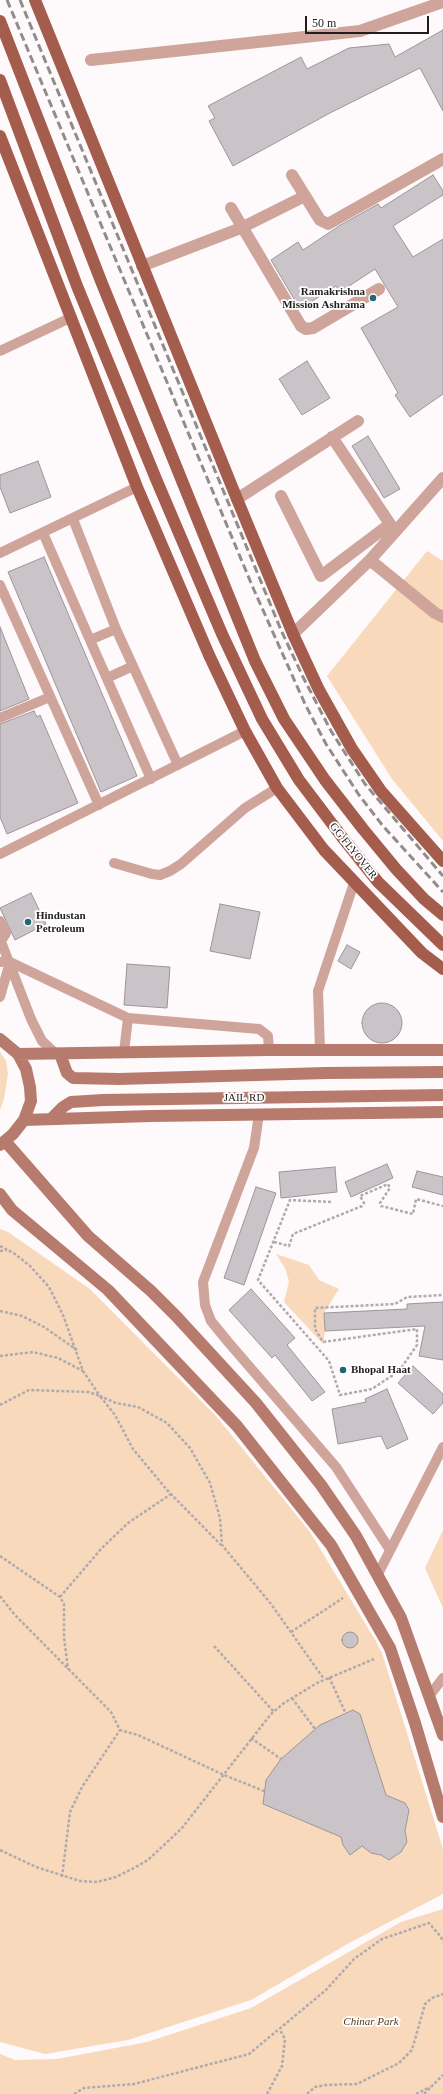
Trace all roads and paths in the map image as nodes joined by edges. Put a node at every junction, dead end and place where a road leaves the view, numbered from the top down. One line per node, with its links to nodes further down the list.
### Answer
1 (35, 0): 12 (main road)
2 (443, 2): 4 (street)
3 (0, 21): 44 (main road, GG FLYOVER)
4 (91, 60)
5 (0, 80): 47 (main road, GG FLYOVER)
6 (0, 136): 14 (main road)
7 (443, 159): 9 (street)
8 (292, 175): 9 (street)
9 (305, 196): 11 (street)
10 (231, 208): 11 (street)
11 (241, 228): 12 (street); 13 (street)
12 (142, 266): 21 (main road)
13 (379, 289)
14 (70, 318): 15 (lane); 19 (main road)
15 (0, 351)
16 (358, 421): 17 (street)
17 (332, 437): 20 (street); 21 (street)
18 (443, 478): 25 (street)
19 (137, 487): 22 (lane); 35 (main road)
20 (282, 496)
21 (237, 499): 29 (main road)
22 (73, 519): 23 (lane); 28 (lane)
23 (43, 533): 24 (lane); 30 (lane)
24 (0, 553)
25 (370, 560): 27 (street); 29 (street)
26 (0, 585): 33 (lane)
27 (443, 616)
28 (116, 629): 30 (lane); 31 (lane)
29 (293, 634): 41 (main road)
30 (90, 640): 32 (lane)
31 (133, 666): 32 (lane); 36 (lane)
32 (107, 678): 37 (lane)
33 (50, 697): 34 (lane); 39 (lane)
34 (0, 718)
35 (245, 731): 36 (lane); 38 (main road)
36 (178, 765): 37 (lane)
37 (151, 779): 39 (lane)
38 (277, 788): 42 (lane); 43 (main road)
39 (99, 805): 40 (lane)
40 (0, 854)
41 (443, 861)
42 (114, 863)
43 (354, 883): 49 (main road); 54 (lane)
44 (443, 914)
45 (0, 920): 46 (lane)
46 (1, 940): 48 (lane)
47 (443, 946)
48 (5, 962): 50 (lane); 51 (lane); 58 (lane)
49 (443, 970)
50 (0, 997)
51 (128, 1018): 53 (lane); 56 (lane)
52 (0, 1039): 57 (main road)
53 (269, 1050): 54 (main road); 56 (main road)
54 (320, 1050): 55 (main road)
55 (443, 1050)
56 (124, 1052): 58 (main road)
57 (18, 1054): 58 (main road); 64 (main road)
58 (58, 1054): 59 (main road, JAIL RD)
59 (443, 1072)
60 (443, 1095): 63 (main road, JAIL RD)
61 (443, 1112): 62 (main road)
62 (259, 1114): 63 (main road); 85 (lane)
63 (51, 1119): 64 (main road)
64 (24, 1120): 65 (main road)
65 (2, 1143): 87 (main road)
66 (0, 1194): 70 (main road)
67 (331, 1202): 71 (path)
68 (0, 1204): 70 (main road)
69 (443, 1206): 71 (path)
70 (12, 1210): 109 (main road)
71 (274, 1242): 75 (path)
72 (0, 1246): 73 (path)
73 (8, 1250): 74 (path); 77 (path)
74 (0, 1251)
75 (443, 1295)
76 (0, 1311): 77 (path)
77 (77, 1350): 79 (path)
78 (0, 1356): 79 (path)
79 (83, 1371): 80 (path)
80 (100, 1396): 81 (path); 83 (path); 84 (path)
81 (0, 1405)
82 (443, 1447): 85 (lane)
83 (171, 1494): 84 (path); 89 (path)
84 (222, 1545): 91 (path)
85 (390, 1550): 87 (lane)
86 (0, 1556): 89 (path)
87 (378, 1574): 98 (main road)
88 (0, 1596): 94 (path)
89 (60, 1597): 94 (path)
90 (343, 1598): 91 (path)
91 (291, 1632): 97 (path)
92 (214, 1646): 100 (path)
93 (374, 1659): 95 (path)
94 (68, 1669): 103 (path)
95 (329, 1677): 97 (path); 101 (path)
96 (443, 1678): 98 (lane)
97 (324, 1679): 99 (path)
98 (430, 1695): 104 (main road)
99 (292, 1698): 100 (path); 102 (path)
100 (274, 1712): 105 (path)
101 (346, 1714)
102 (315, 1729)
103 (120, 1730): 107 (path); 111 (path)
104 (443, 1735)
105 (251, 1738): 106 (path); 107 (path)
106 (281, 1759)
107 (224, 1775): 108 (path); 111 (path)
108 (264, 1791)
109 (443, 1817)
110 (0, 1850): 111 (path)
111 (62, 1877)
112 (443, 1942): 114 (path)
113 (443, 1994): 119 (path)
114 (280, 2030): 117 (path); 118 (path)
115 (443, 2075): 116 (path)
116 (434, 2084): 120 (path); 121 (path)
117 (74, 2094)
118 (267, 2094)
119 (307, 2094)
120 (416, 2094)
121 (424, 2094)

